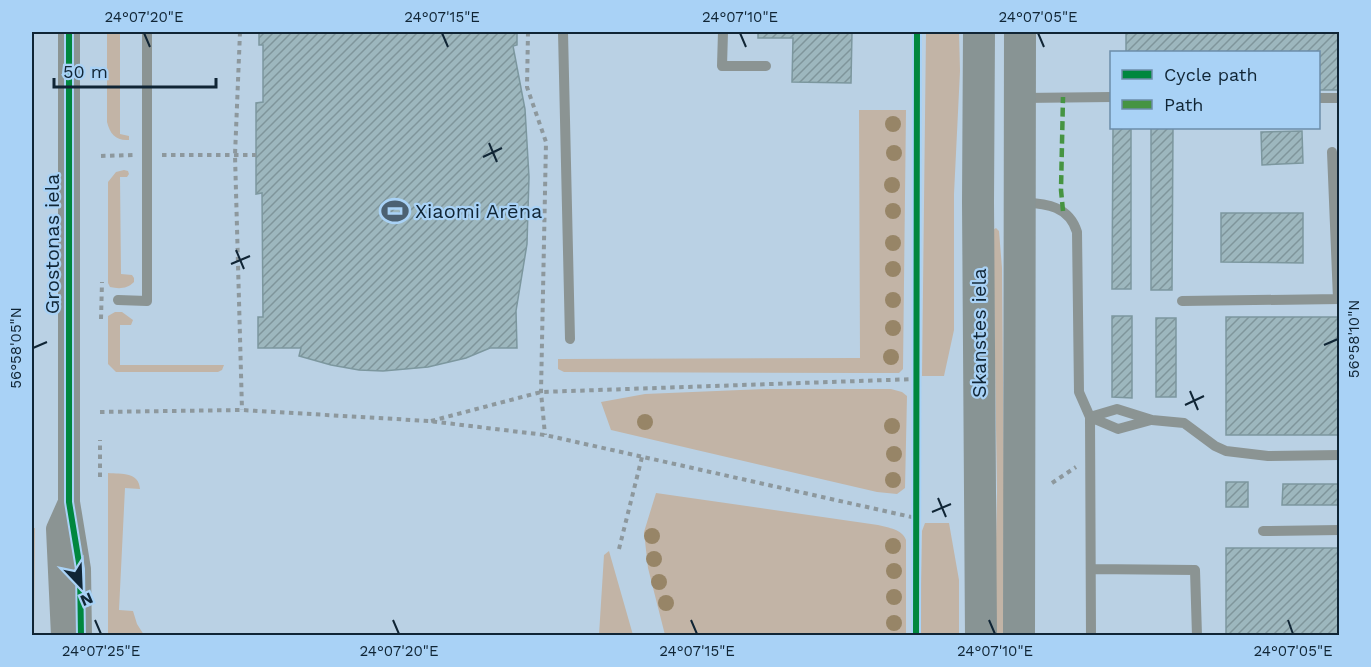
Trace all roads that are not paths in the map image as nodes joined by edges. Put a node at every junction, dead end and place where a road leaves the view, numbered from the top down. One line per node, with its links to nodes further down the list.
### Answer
1 (69, 32): 21 (street, Grostonas iela)
2 (147, 32): 15 (lane)
3 (563, 32): 17 (lane)
4 (723, 32): 7 (lane)
5 (980, 32): 27 (main road, Skanstes iela)
6 (1020, 32): 9 (main road, Skanstes iela)
7 (766, 66)
8 (1110, 97): 9 (lane)
9 (1020, 98): 13 (main road, Skanstes iela)
10 (1320, 98): 11 (lane)
11 (1340, 98)
12 (1332, 152): 14 (lane)
13 (1020, 202): 18 (lane); 28 (main road, Skanstes iela)
14 (1339, 299): 16 (lane)
15 (118, 300)
16 (1182, 301)
17 (570, 339)
18 (1090, 417): 19 (lane); 19 (lane); 24 (lane)
19 (1152, 420): 20 (lane)
20 (1340, 455)
21 (69, 502): 25 (street, Grostonas iela); 26 (street, Grostonas iela)
22 (1340, 530): 23 (lane)
23 (1263, 531)
24 (1091, 569): 29 (lane); 30 (lane)
25 (62, 636)
26 (81, 636)
27 (981, 636)
28 (1019, 636)
29 (1091, 636)
30 (1197, 636)

